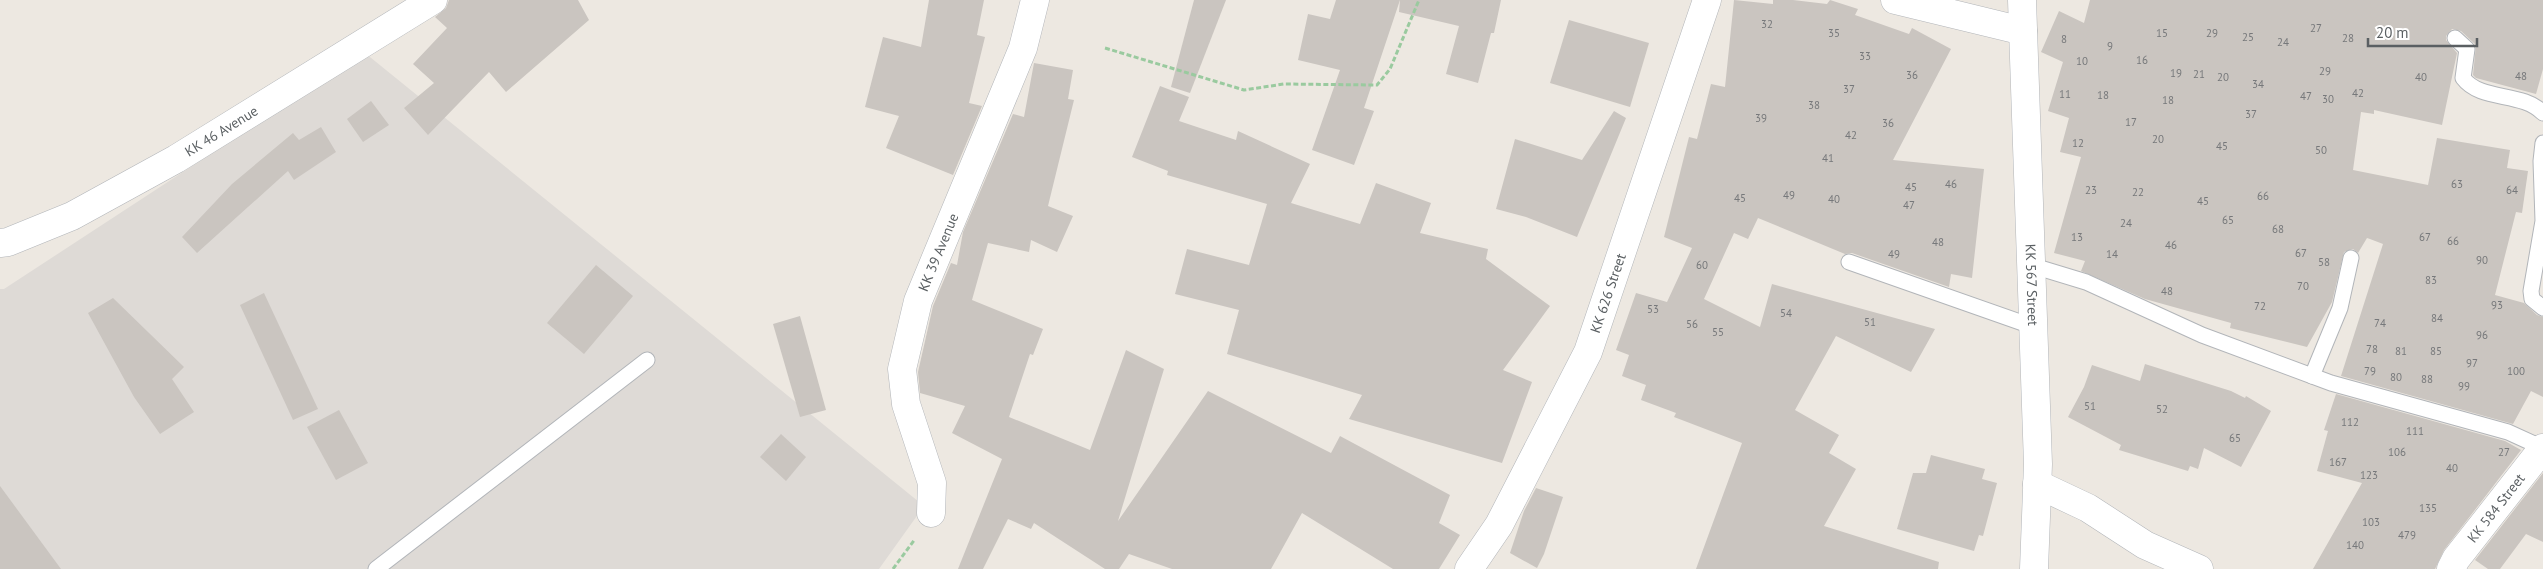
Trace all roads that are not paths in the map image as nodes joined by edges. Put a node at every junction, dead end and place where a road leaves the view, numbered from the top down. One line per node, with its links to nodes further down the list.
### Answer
1 (433, 0): 10 (street, KK 46 Avenue)
2 (1035, 0): 20 (street, KK 39 Avenue)
3 (1707, 0): 22 (street, KK 626 Street)
4 (1895, 0): 6 (street)
5 (2022, 0): 6 (street, KK 567 Street)
6 (2023, 31): 13 (street, KK 567 Street)
7 (2455, 38): 8 (lane)
8 (2543, 112)
9 (2543, 143): 14 (lane)
10 (0, 243)
11 (2351, 258): 17 (lane)
12 (1849, 262): 15 (lane)
13 (2030, 265): 15 (street, KK 567 Street); 17 (lane)
14 (2543, 308)
15 (2034, 327): 19 (street, KK 567 Street)
16 (647, 360): 21 (lane)
17 (2312, 376): 18 (lane)
18 (2543, 448): 25 (street, KK 584 Street)
19 (2037, 484): 23 (street, KK 567 Street); 24 (street)
20 (931, 513)
21 (376, 569)
22 (1468, 569)
23 (2034, 569)
24 (2199, 569)
25 (2451, 569)

